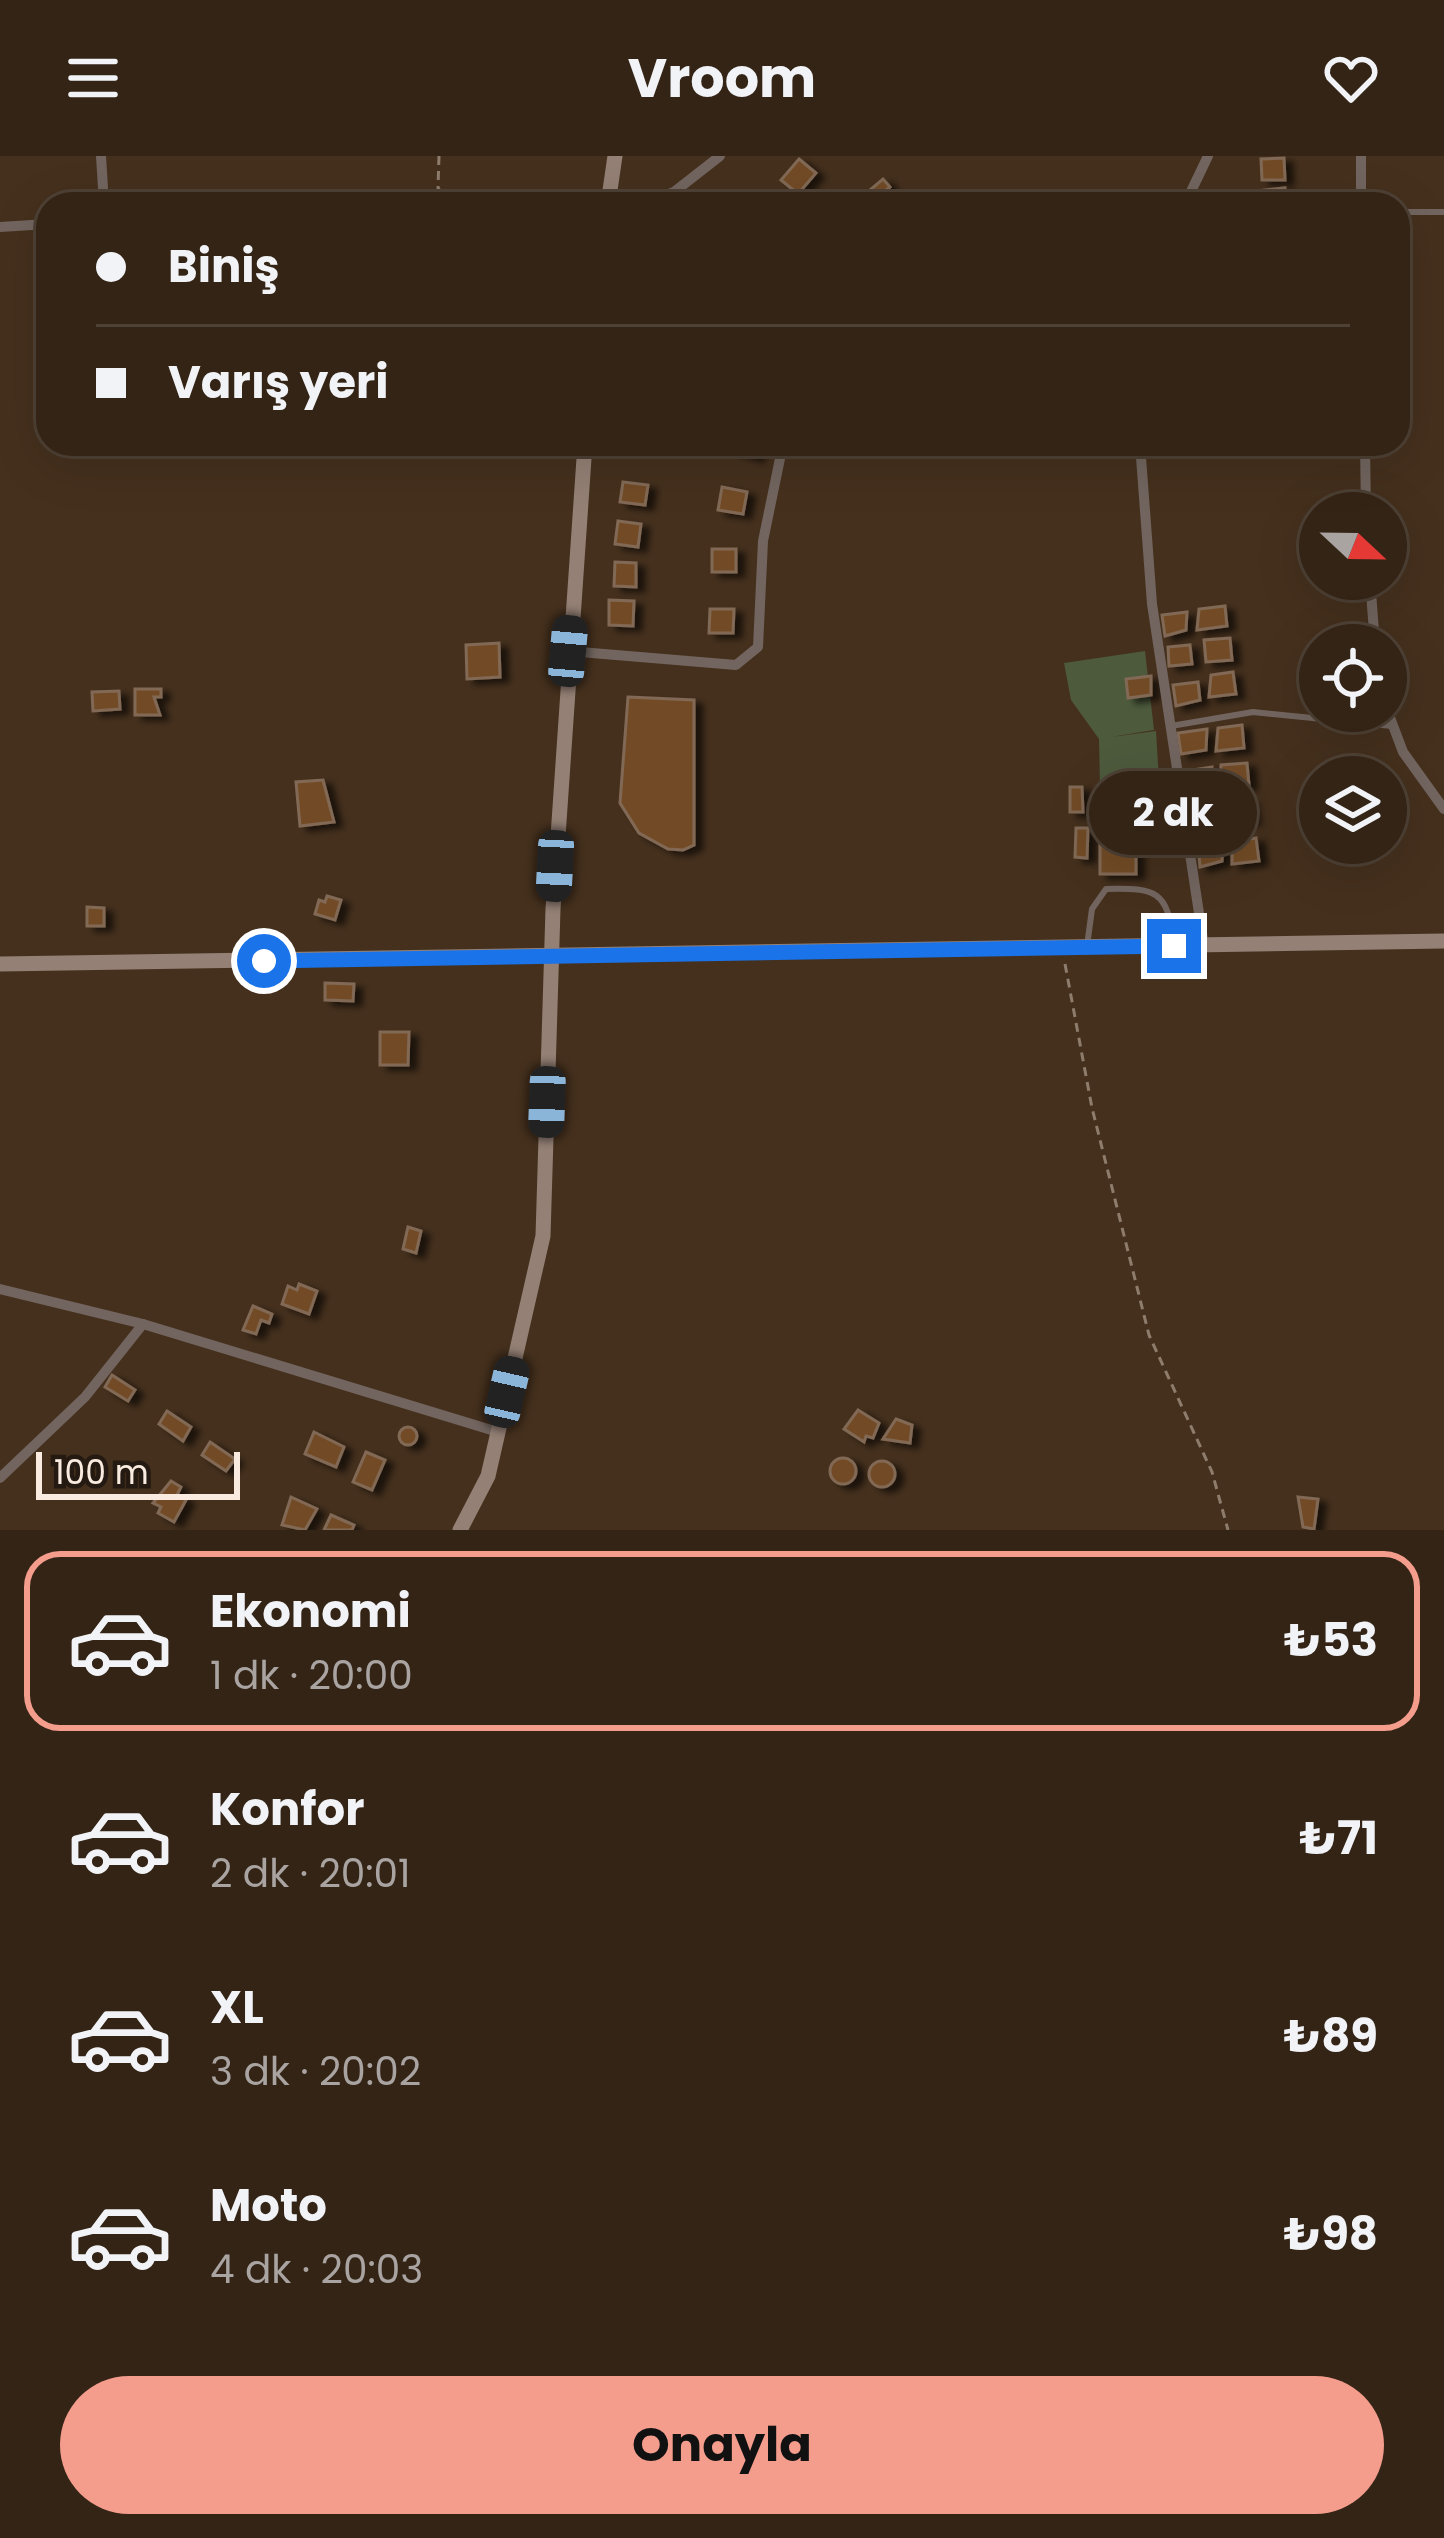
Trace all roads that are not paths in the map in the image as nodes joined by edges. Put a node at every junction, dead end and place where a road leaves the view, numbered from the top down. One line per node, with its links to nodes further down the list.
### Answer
1 (101, 156): 6 (street)
2 (615, 156): 7 (main road)
3 (720, 156): 8 (street)
4 (1208, 156): 9 (street)
5 (1361, 156): 10 (street)
6 (103, 192)
7 (610, 192)
8 (672, 192)
9 (1191, 192)
10 (1361, 192)
11 (1410, 212): 12 (lane)
12 (1444, 212)
13 (36, 225): 14 (street)
14 (0, 227)
15 (584, 456): 20 (main road)
16 (781, 456): 20 (street)
17 (1141, 456): 22 (street)
18 (1365, 456): 19 (street)
19 (1366, 492)
20 (568, 651): 29 (main road)
21 (1299, 717): 22 (lane)
22 (1171, 726): 27 (street)
23 (1395, 732): 24 (street)
24 (1444, 809)
25 (1444, 941): 27 (main road)
26 (1174, 946): 27 (main road); 28 (main road); 28 (lane)
27 (1204, 946)
28 (1087, 948): 29 (main road)
29 (551, 956): 30 (main road); 33 (main road)
30 (0, 964)
31 (0, 1289): 32 (street)
32 (143, 1324): 33 (street); 34 (street)
33 (498, 1432): 35 (main road)
34 (0, 1478)
35 (460, 1530)

